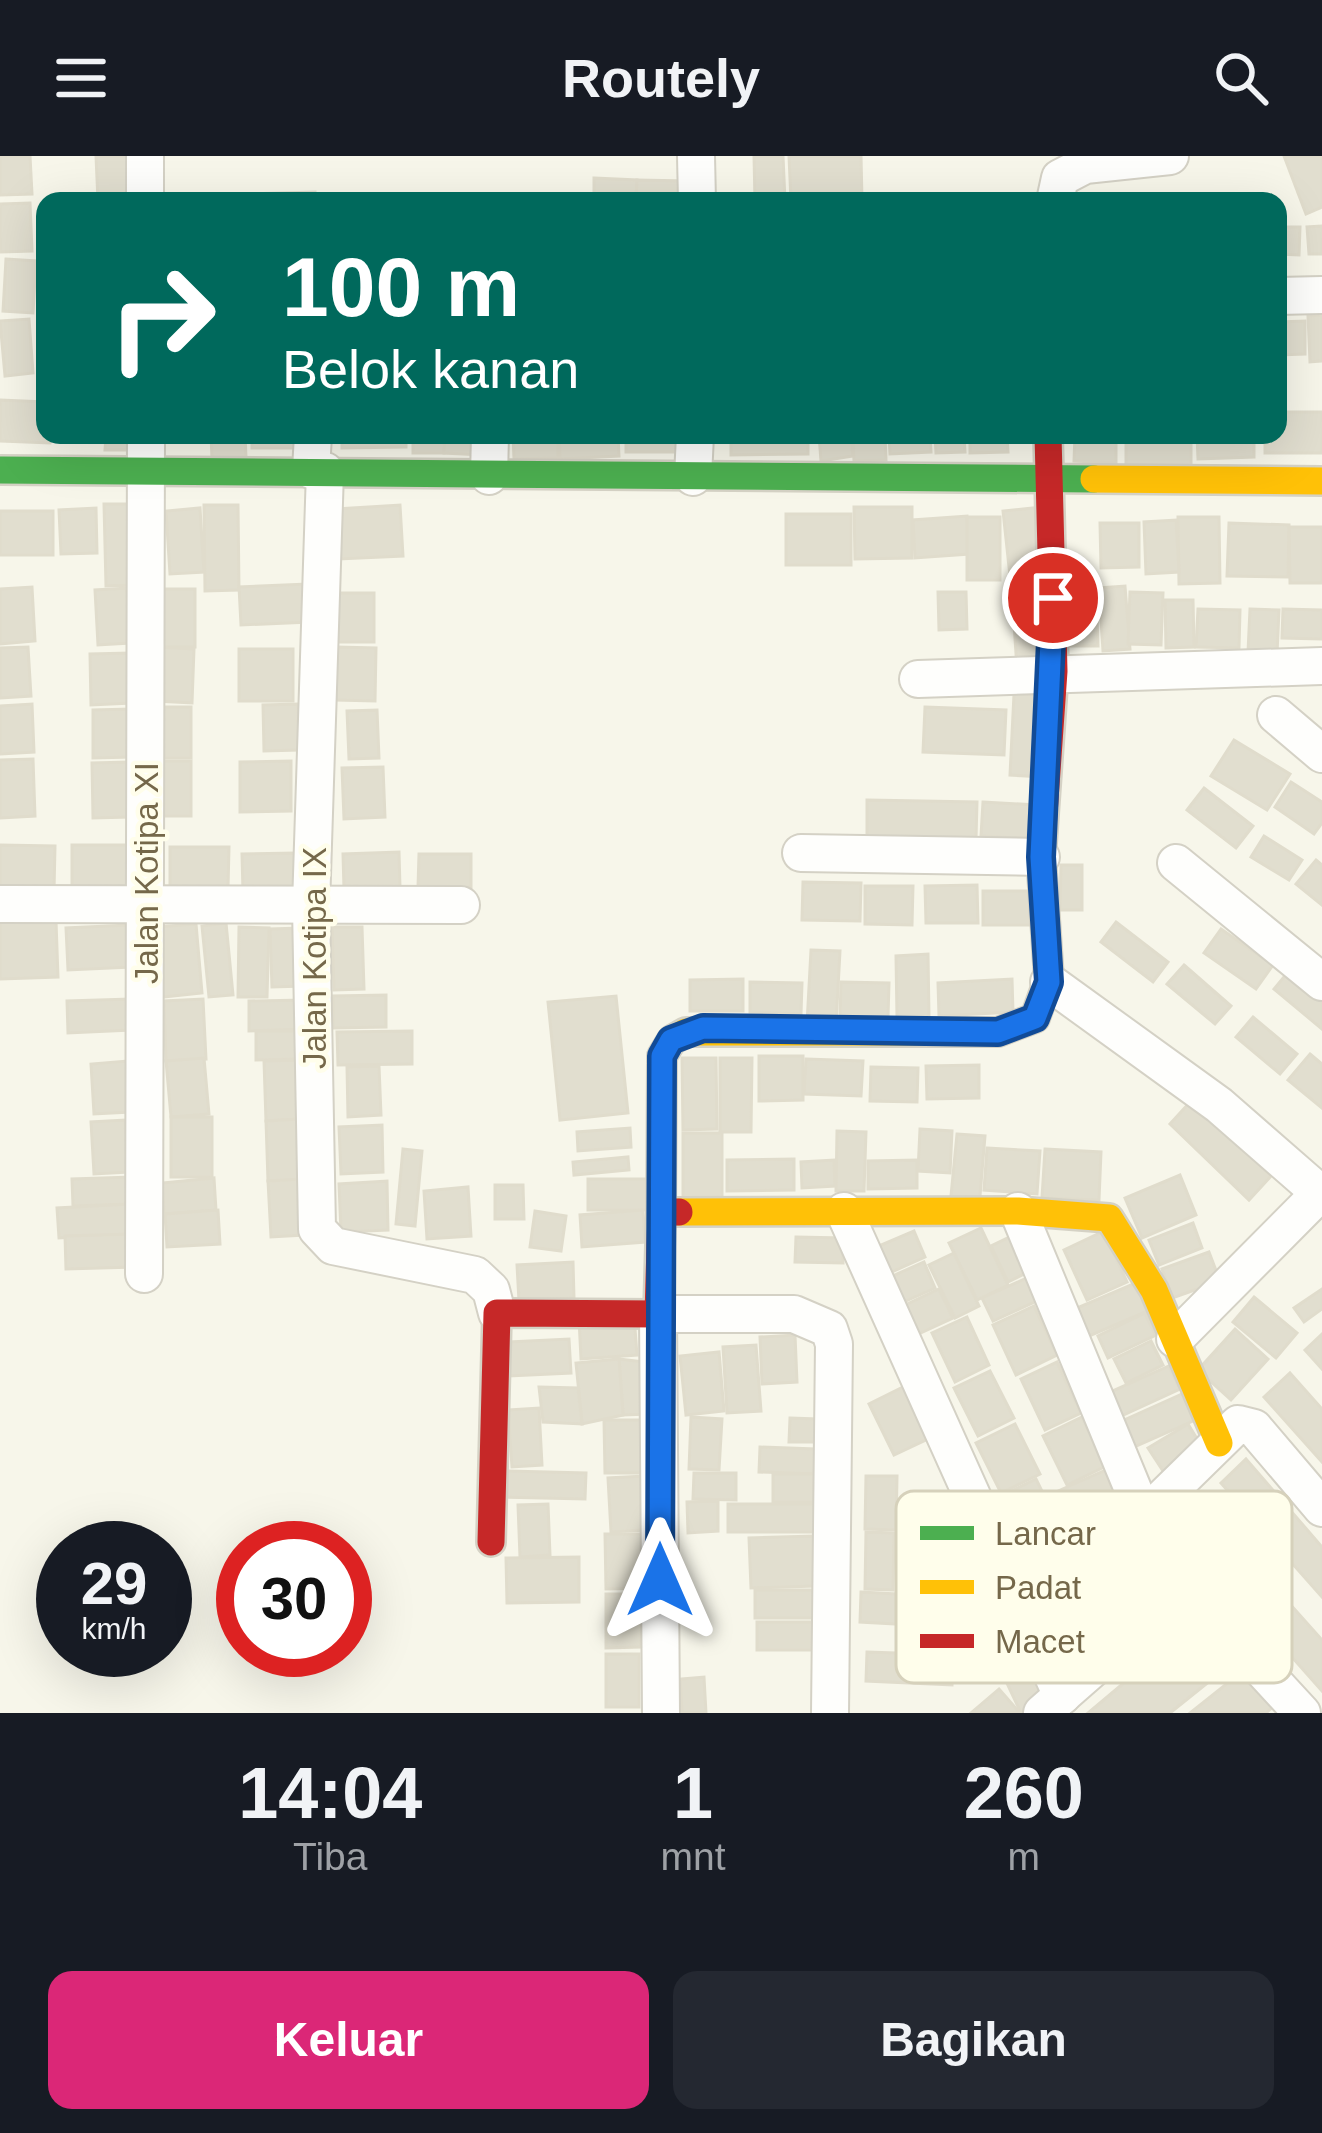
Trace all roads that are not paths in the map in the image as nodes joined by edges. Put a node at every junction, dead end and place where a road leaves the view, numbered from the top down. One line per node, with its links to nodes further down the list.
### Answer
1 (146, 156): 4 (street)
2 (696, 156): 5 (street)
3 (1170, 156): 6 (street)
4 (146, 192)
5 (697, 192)
6 (1056, 192)
7 (1287, 296): 8 (street)
8 (1322, 296)
9 (490, 444): 15 (street)
10 (694, 444): 16 (street)
11 (1048, 444): 17 (street)
12 (146, 453): 13 (street); 14 (street); 29 (street, Jalan Kotipa XI)
13 (316, 458): 15 (street); 30 (street, Jalan Kotipa IX)
14 (0, 470)
15 (489, 476): 16 (street)
16 (693, 477): 17 (street)
17 (1048, 479): 18 (street); 20 (street)
18 (1322, 482)
19 (1322, 666): 20 (street)
20 (1054, 671): 21 (street); 25 (street)
21 (918, 680)
22 (1276, 715): 23 (street)
23 (1322, 754)
24 (801, 853): 25 (street)
25 (1041, 857): 32 (street)
26 (1176, 863): 31 (street)
27 (0, 904): 29 (street)
28 (461, 905): 30 (street)
29 (146, 906): 30 (street); 37 (street, Jalan Kotipa XI)
30 (311, 906): 38 (street, Jalan Kotipa IX)
31 (1322, 982)
32 (1047, 993): 33 (street); 36 (street)
33 (1322, 1192): 40 (street)
34 (844, 1211): 35 (street); 36 (street); 42 (street)
35 (1018, 1211): 40 (street); 43 (street)
36 (661, 1213): 39 (street)
37 (144, 1274)
38 (497, 1313): 39 (street); 46 (street)
39 (658, 1314): 51 (street); 52 (street)
40 (1175, 1339): 41 (street)
41 (1219, 1443): 44 (street); 45 (street)
42 (962, 1491)
43 (1134, 1491)
44 (1170, 1491)
45 (1322, 1508)
46 (491, 1542)
47 (1077, 1683): 49 (street)
48 (1268, 1683): 50 (street)
49 (1052, 1705)
50 (1289, 1708)
51 (661, 1713)
52 (830, 1713)

